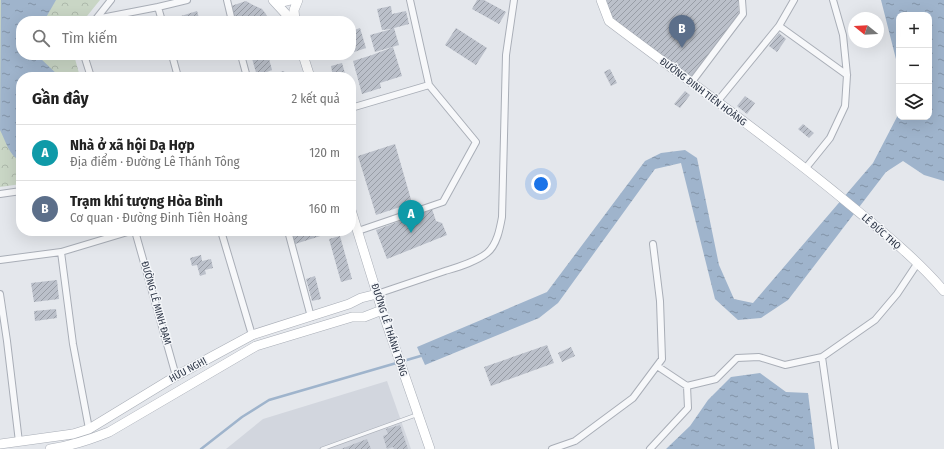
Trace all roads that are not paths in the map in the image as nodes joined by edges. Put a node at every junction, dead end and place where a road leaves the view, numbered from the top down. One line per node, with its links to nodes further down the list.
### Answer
1 (111, 0): 15 (street)
2 (187, 0): 13 (street)
3 (227, 0): 18 (street)
4 (274, 0): 5 (main road); 19 (main road)
5 (291, 0)
6 (298, 0): 20 (main road)
7 (410, 0): 32 (street)
8 (514, 0): 51 (street)
9 (601, 0): 31 (main road, ĐƯỜNG ĐINH TIÊN HOÀNG)
10 (742, 0): 31 (street)
11 (794, 0): 21 (street)
12 (833, 0): 30 (street)
13 (169, 2): 14 (street)
14 (158, 7): 16 (street); 17 (street)
15 (98, 16)
16 (114, 16)
17 (161, 16)
18 (231, 16)
19 (287, 16)
20 (295, 16)
21 (779, 26): 30 (street); 33 (street)
22 (86, 60): 26 (street)
23 (173, 60): 27 (street)
24 (242, 60): 28 (street)
25 (305, 60): 29 (main road)
26 (89, 72)
27 (177, 72)
28 (246, 72)
29 (308, 72)
30 (848, 75): 35 (street)
31 (691, 83): 33 (main road, ĐƯỜNG ĐINH TIÊN HOÀNG)
32 (429, 85): 34 (street); 40 (street)
33 (716, 102): 35 (main road, ĐƯỜNG ĐINH TIÊN HOÀNG)
34 (356, 107)
35 (806, 169): 36 (main road, ĐƯỜNG ĐINH TIÊN HOÀNG)
36 (815, 176): 48 (main road, LÊ ĐỨC THỌ)
37 (16, 192): 38 (street)
38 (0, 194)
39 (356, 225): 40 (main road, ĐƯỜNG LÊ THÁNH TÔNG)
40 (358, 231): 51 (main road, ĐƯỜNG LÊ THÁNH TÔNG)
41 (114, 236): 46 (street)
42 (136, 236): 59 (street, ĐƯỜNG LÊ MINH ĐẠM)
43 (222, 236): 54 (street)
44 (289, 236): 53 (street)
45 (653, 244): 57 (street)
46 (61, 252): 47 (street); 62 (street)
47 (0, 260)
48 (917, 264): 49 (main road, LÊ ĐỨC THỌ); 56 (street)
49 (944, 291)
50 (0, 294): 63 (street)
51 (377, 294): 52 (main road, ĐƯỜNG LÊ THÁNH TÔNG); 53 (main road, HỮU NGHỊ)
52 (382, 310): 58 (main road, HỮU NGHỊ); 61 (main road, ĐƯỜNG LÊ THÁNH TÔNG)
53 (311, 317): 54 (main road, HỮU NGHỊ)
54 (252, 335): 55 (main road, HỮU NGHỊ)
55 (212, 356): 58 (main road); 59 (main road, HỮU NGHỊ)
56 (822, 357): 60 (street); 70 (street)
57 (657, 366): 60 (street); 68 (street)
58 (219, 367): 65 (main road, HỮU NGHỊ)
59 (176, 376): 62 (main road, HỮU NGHỊ)
60 (687, 386): 69 (street)
61 (418, 414): 66 (lane); 67 (main road, ĐƯỜNG LÊ THÁNH TÔNG)
62 (89, 429): 63 (main road, HỮU NGHỊ)
63 (19, 442): 64 (main road, HỮU NGHỊ)
64 (0, 444)
65 (50, 449)
66 (322, 449)
67 (430, 449)
68 (552, 449)
69 (650, 449)
70 (835, 449)

